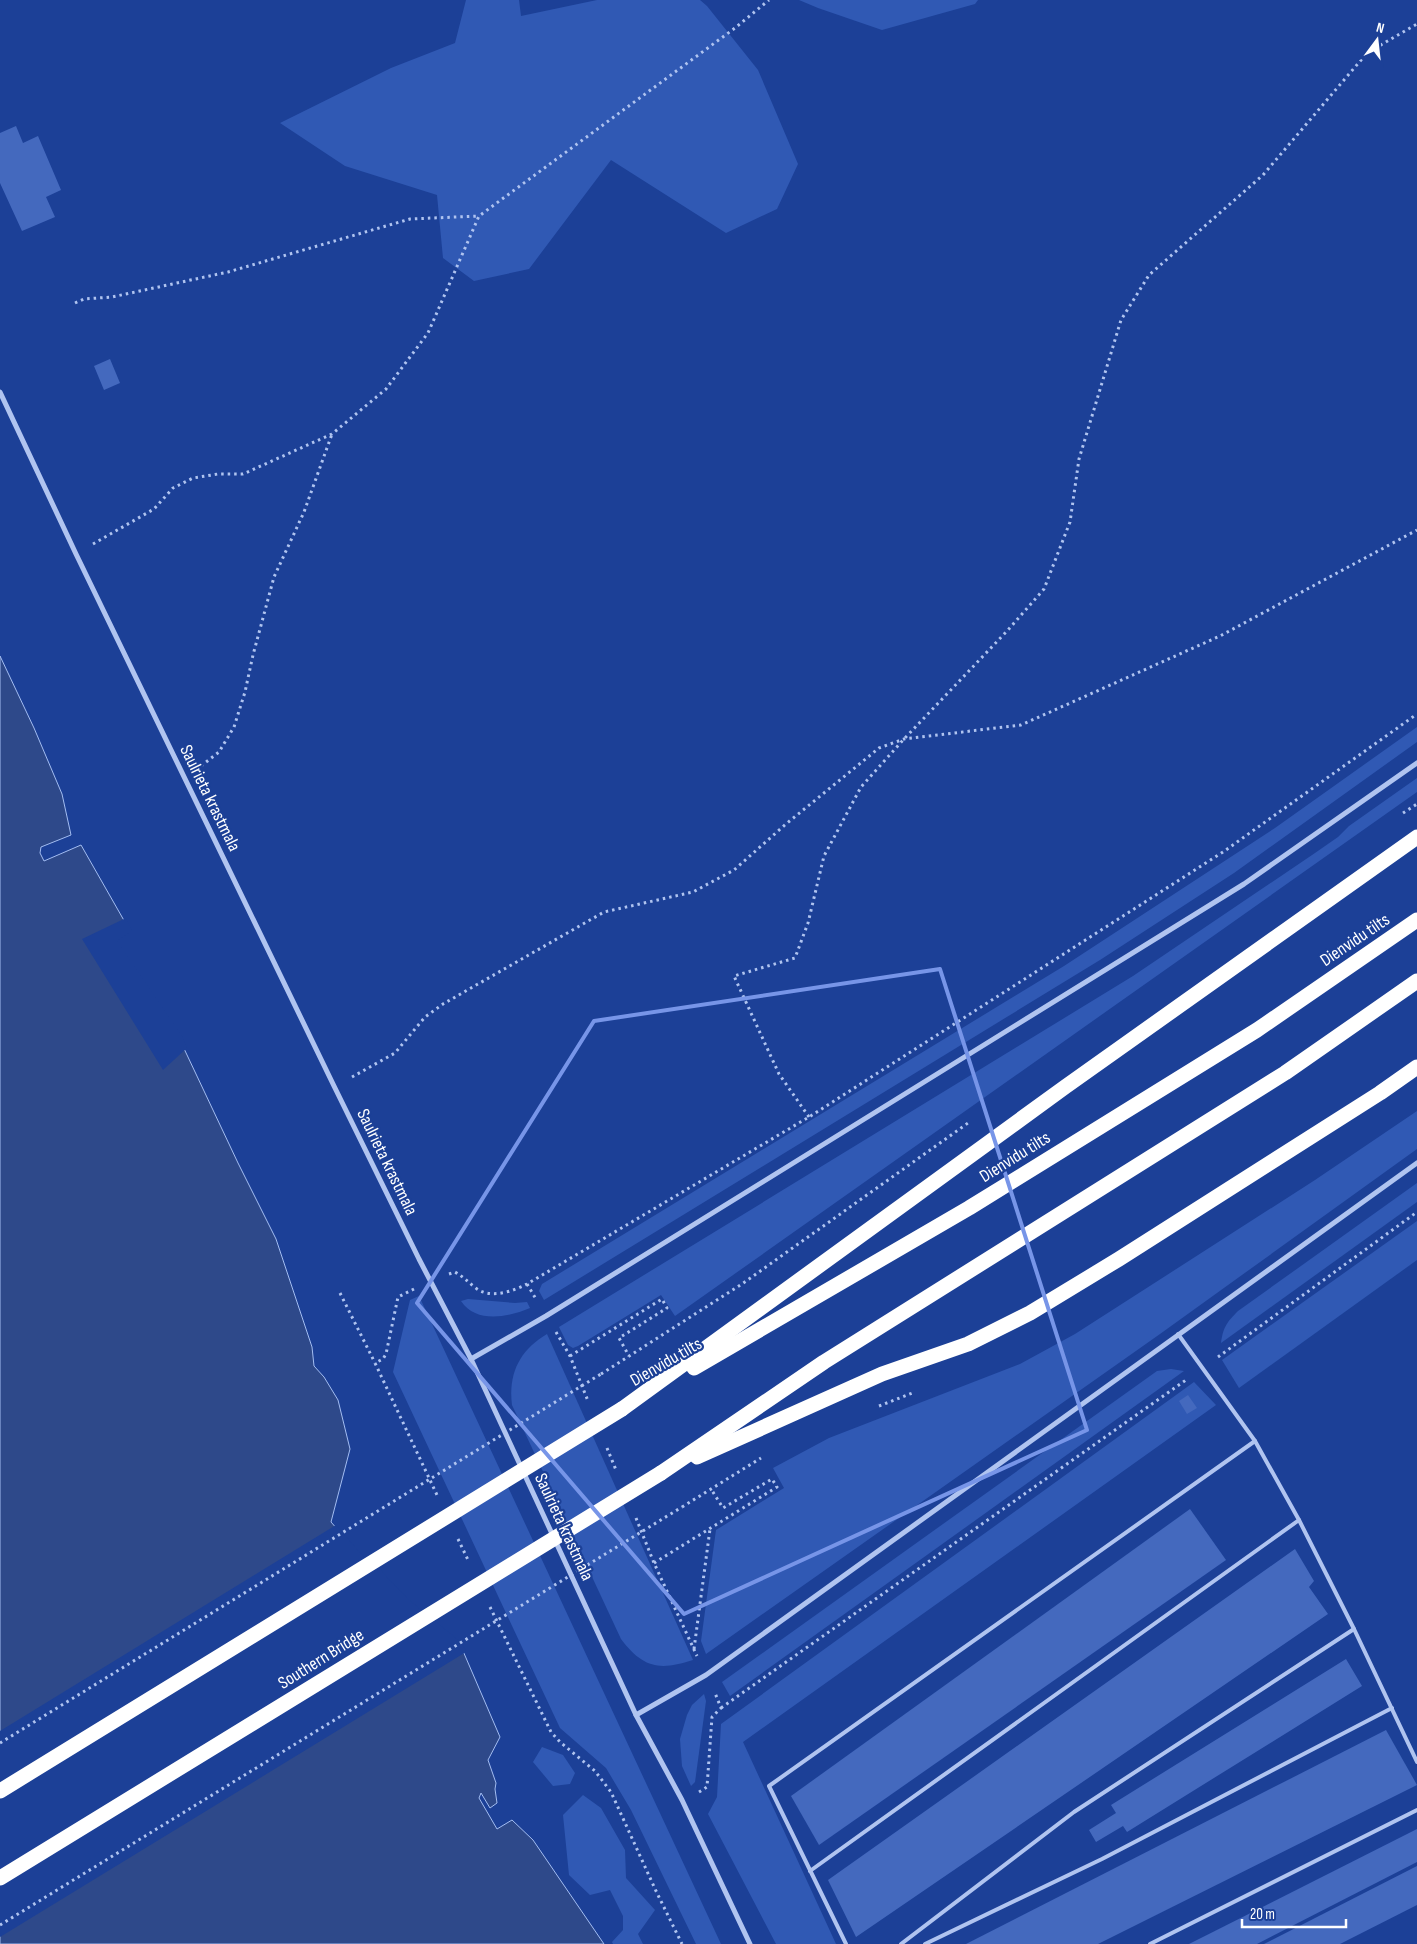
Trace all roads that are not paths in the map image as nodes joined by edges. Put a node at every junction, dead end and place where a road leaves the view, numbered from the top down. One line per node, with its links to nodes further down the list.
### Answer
1 (0, 392): 9 (street, Saulrieta krastmala)
2 (1417, 763): 9 (street)
3 (1417, 837): 10 (highway)
4 (1417, 920): 10 (highway, Dienvidu tilts)
5 (1417, 981): 12 (highway)
6 (1417, 1067): 12 (highway)
7 (1417, 1163): 8 (street)
8 (1178, 1334): 11 (lane); 16 (street)
9 (471, 1359): 16 (street, Saulrieta krastmala)
10 (622, 1409): 18 (highway, bridge)
11 (1255, 1441): 13 (lane); 20 (lane)
12 (661, 1473): 21 (highway, Southern Bridge, bridge)
13 (1298, 1520): 14 (lane); 20 (lane)
14 (1354, 1629): 15 (lane); 24 (lane)
15 (1392, 1708): 17 (lane); 25 (lane)
16 (636, 1715): 22 (street, Saulrieta krastmala)
17 (1417, 1762)
18 (0, 1791)
19 (1417, 1810): 26 (lane)
20 (810, 1871): 23 (lane)
21 (0, 1878)
22 (750, 1944)
23 (846, 1944)
24 (901, 1944)
25 (925, 1944)
26 (1150, 1944)

